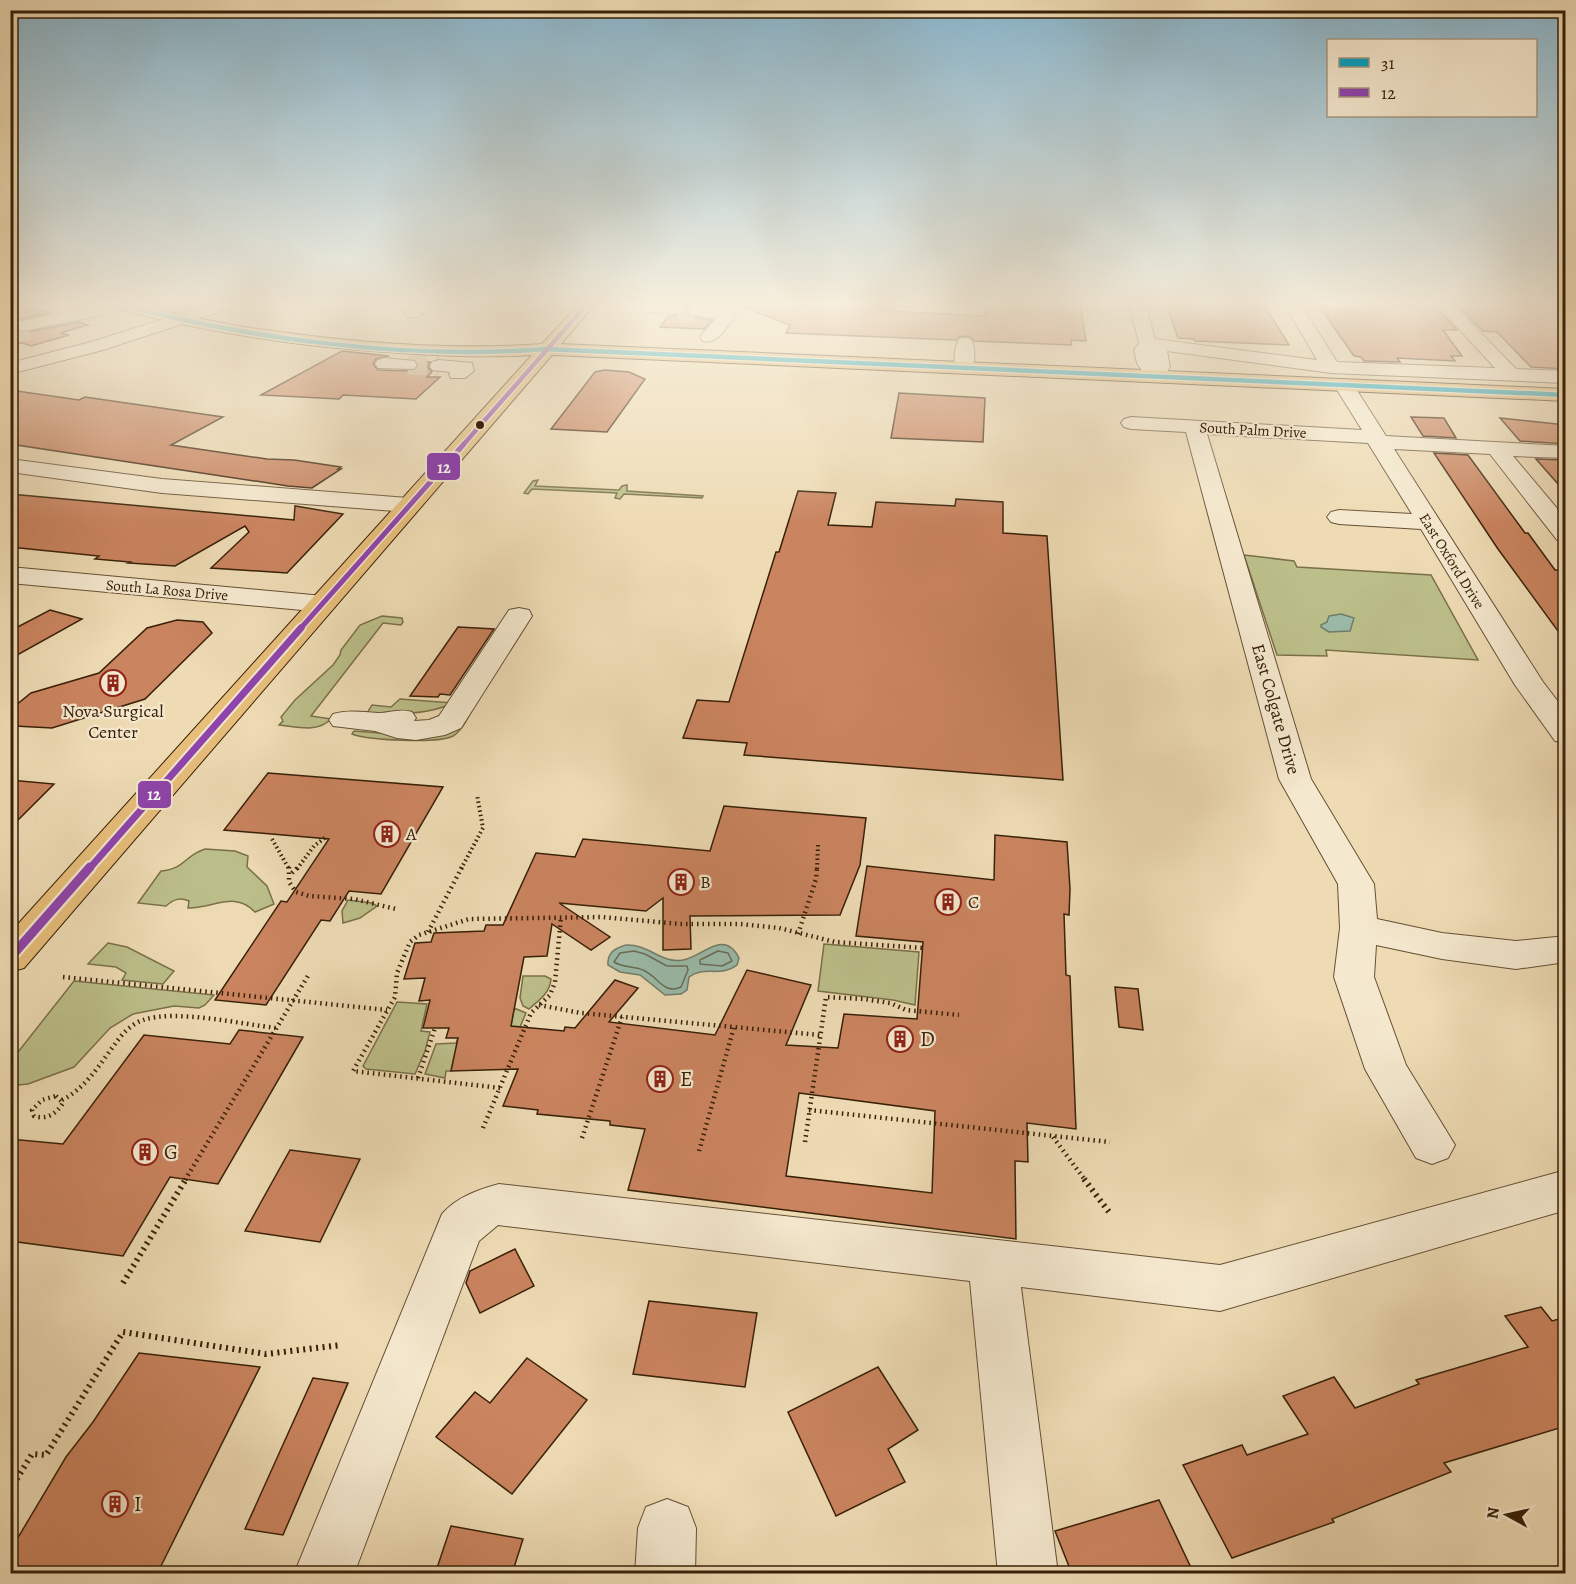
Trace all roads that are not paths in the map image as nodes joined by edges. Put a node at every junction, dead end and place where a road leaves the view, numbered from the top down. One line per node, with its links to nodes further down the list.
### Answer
1 (520, 377): 11 (main road)
2 (1339, 377): 7 (street, East Oxford Drive)
3 (1349, 377): 4 (main road)
4 (1566, 395)
5 (1131, 423): 6 (street, South Palm Drive)
6 (1195, 427): 7 (street, South Palm Drive); 20 (street, East Colgate Drive)
7 (1377, 440): 8 (street, South Palm Drive); 13 (street, East Oxford Drive)
8 (1496, 448): 9 (street, South Palm Drive); 14 (street)
9 (1566, 452)
10 (10, 465): 11 (street)
11 (408, 505): 16 (main road)
12 (1339, 517): 13 (street)
13 (1428, 522): 19 (street, East Oxford Drive)
14 (1566, 536)
15 (10, 575): 16 (street, South La Rosa Drive)
16 (323, 604): 22 (main road)
17 (519, 616): 18 (street)
18 (344, 720)
19 (1566, 734)
20 (1359, 928): 21 (street); 23 (street, East Colgate Drive)
21 (1566, 949)
22 (10, 958)
23 (1431, 1145)
24 (1566, 1190): 25 (street)
25 (993, 1262): 26 (street); 27 (street)
26 (324, 1574)
27 (1028, 1574)

